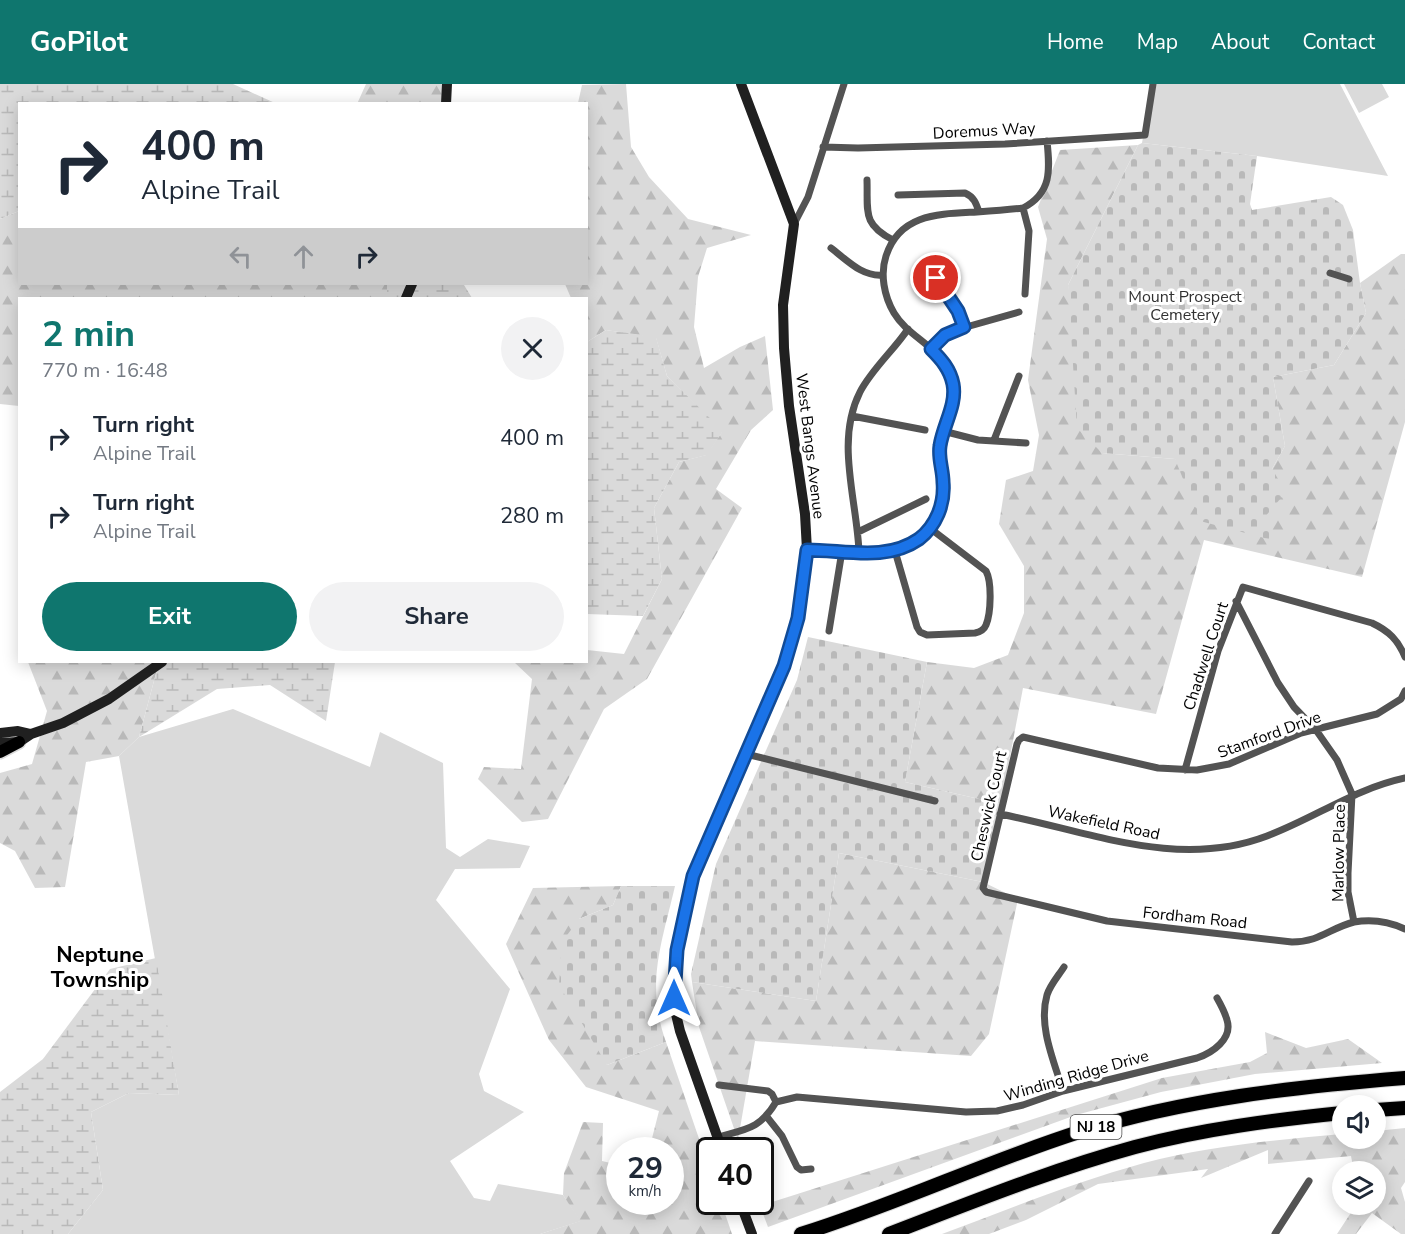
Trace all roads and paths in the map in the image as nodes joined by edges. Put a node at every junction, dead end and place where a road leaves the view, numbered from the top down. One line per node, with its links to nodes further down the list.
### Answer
1 (447, 84): 5 (street)
2 (741, 84): 12 (street, West Bangs Avenue)
3 (844, 84): 7 (street)
4 (1153, 84): 6 (street, Doremus Way)
5 (446, 102)
6 (1047, 141): 7 (street, Doremus Way); 10 (street)
7 (823, 147): 12 (street)
8 (867, 180): 13 (street)
9 (898, 195): 11 (street)
10 (1023, 208): 11 (street); 19 (street)
11 (979, 212): 13 (street)
12 (794, 224): 33 (street, West Bangs Avenue)
13 (893, 240): 17 (street)
14 (831, 248): 17 (street)
15 (925, 262): 21 (street)
16 (1330, 273): 18 (street)
17 (883, 275): 22 (street)
18 (1349, 279)
19 (1025, 294)
20 (1019, 312): 21 (street)
21 (964, 327): 23 (street)
22 (908, 329): 23 (street); 25 (street)
23 (931, 349): 27 (street)
24 (1019, 376): 28 (street)
25 (852, 416): 26 (street); 32 (street)
26 (925, 430)
27 (943, 432): 28 (street); 31 (street)
28 (994, 440): 29 (street)
29 (1026, 443)
30 (926, 499): 32 (street)
31 (931, 529): 35 (street); 35 (street)
32 (858, 532): 36 (street)
33 (807, 550): 34 (street); 49 (street, West Bangs Avenue)
34 (842, 551): 36 (street); 38 (street)
35 (895, 551): 36 (street)
36 (859, 552)
37 (1236, 601): 39 (street, Chadwell Court); 42 (street, Marlow Place); 50 (street, Chadwell Court)
38 (829, 631)
39 (1405, 657)
40 (161, 663): 44 (street)
41 (1405, 692): 42 (street, Stamford Drive)
42 (1316, 730): 50 (street, Stamford Drive); 52 (street, Marlow Place)
43 (0, 733): 44 (street)
44 (31, 734): 46 (street)
45 (1027, 737): 50 (street, Stamford Drive); 54 (street, Cheswick Court)
46 (19, 741): 47 (street); 48 (main road)
47 (0, 743)
48 (0, 752)
49 (746, 754): 53 (street); 68 (street, West Bangs Avenue)
50 (1185, 770)
51 (1405, 778): 52 (street, Wakefield Road)
52 (1352, 794): 54 (street, Wakefield Road); 56 (street, Marlow Place)
53 (935, 801)
54 (1000, 814): 55 (street, Cheswick Court)
55 (983, 888): 56 (street, Fordham Road)
56 (1354, 922): 57 (street, Fordham Road)
57 (1405, 929)
58 (1064, 967): 62 (street)
59 (1217, 998): 62 (street, Winding Ridge Drive)
60 (1405, 1078): 73 (highway, NJ 18)
61 (719, 1085): 63 (street)
62 (1063, 1091): 63 (street, Winding Ridge Drive)
63 (776, 1102): 67 (street)
64 (1405, 1108): 65 (highway)
65 (1386, 1109)
66 (1332, 1114): 74 (highway, NJ 18)
67 (768, 1117): 68 (street); 69 (street)
68 (718, 1137)
69 (811, 1169)
70 (1309, 1181): 75 (street)
71 (745, 1215): 72 (street)
72 (752, 1234)
73 (801, 1234)
74 (889, 1234)
75 (1275, 1234)

